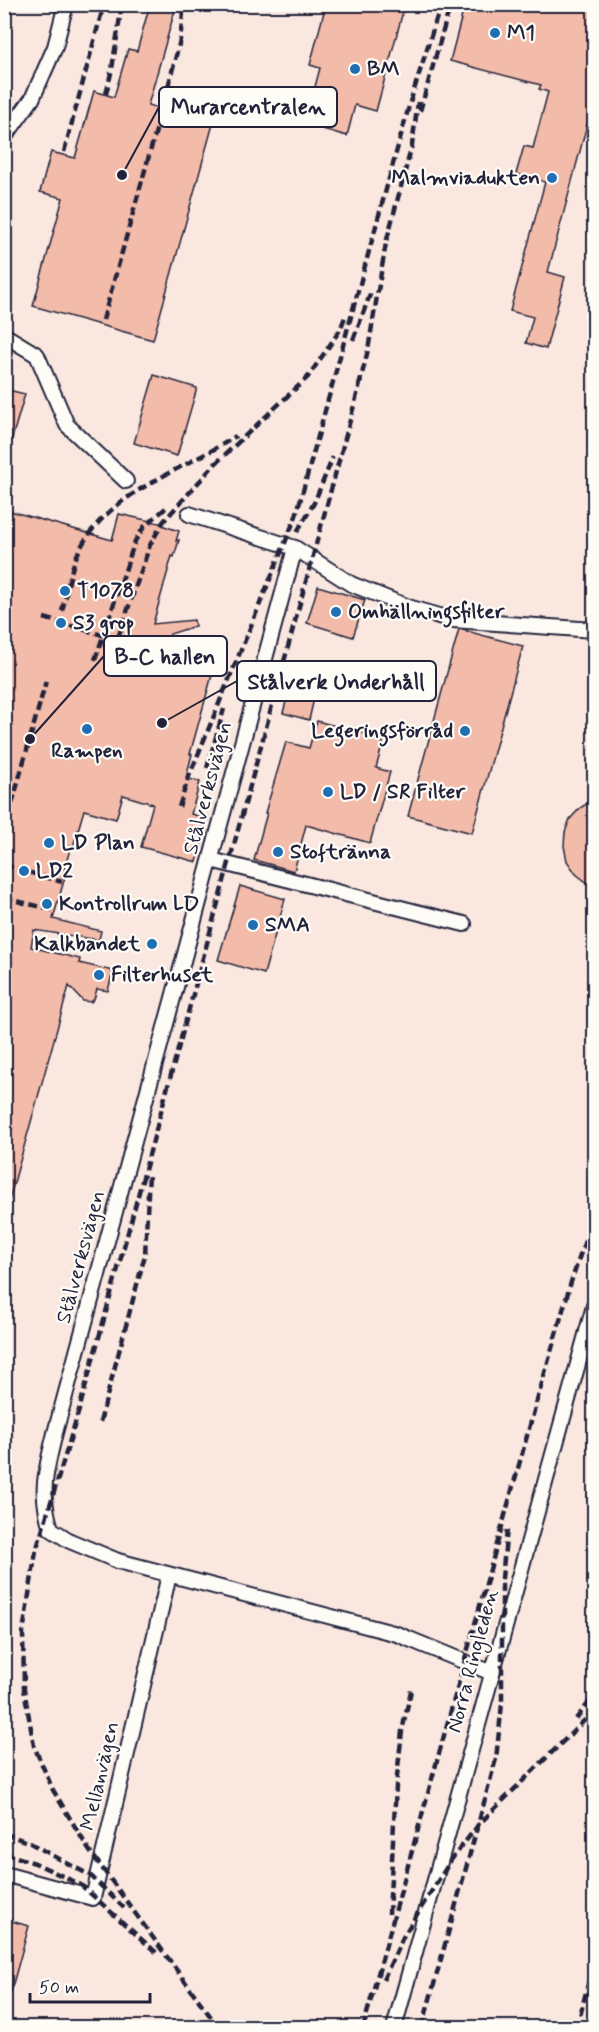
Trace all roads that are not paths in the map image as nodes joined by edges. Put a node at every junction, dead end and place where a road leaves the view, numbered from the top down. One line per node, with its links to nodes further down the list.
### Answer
1 (66, 4): 2 (street)
2 (4, 138)
3 (4, 335): 4 (street)
4 (126, 481)
5 (189, 514): 6 (street)
6 (295, 548): 7 (street); 8 (street, Stålverksvägen)
7 (594, 630)
8 (211, 860): 9 (street); 11 (street, Stålverksvägen)
9 (464, 924)
10 (594, 1306): 12 (street, Norra Ringleden)
11 (169, 1575): 12 (street, Stålverksvägen); 13 (street, Mellanvägen)
12 (492, 1672): 14 (street, Norra Ringleden)
13 (4, 1874)
14 (394, 2028)

